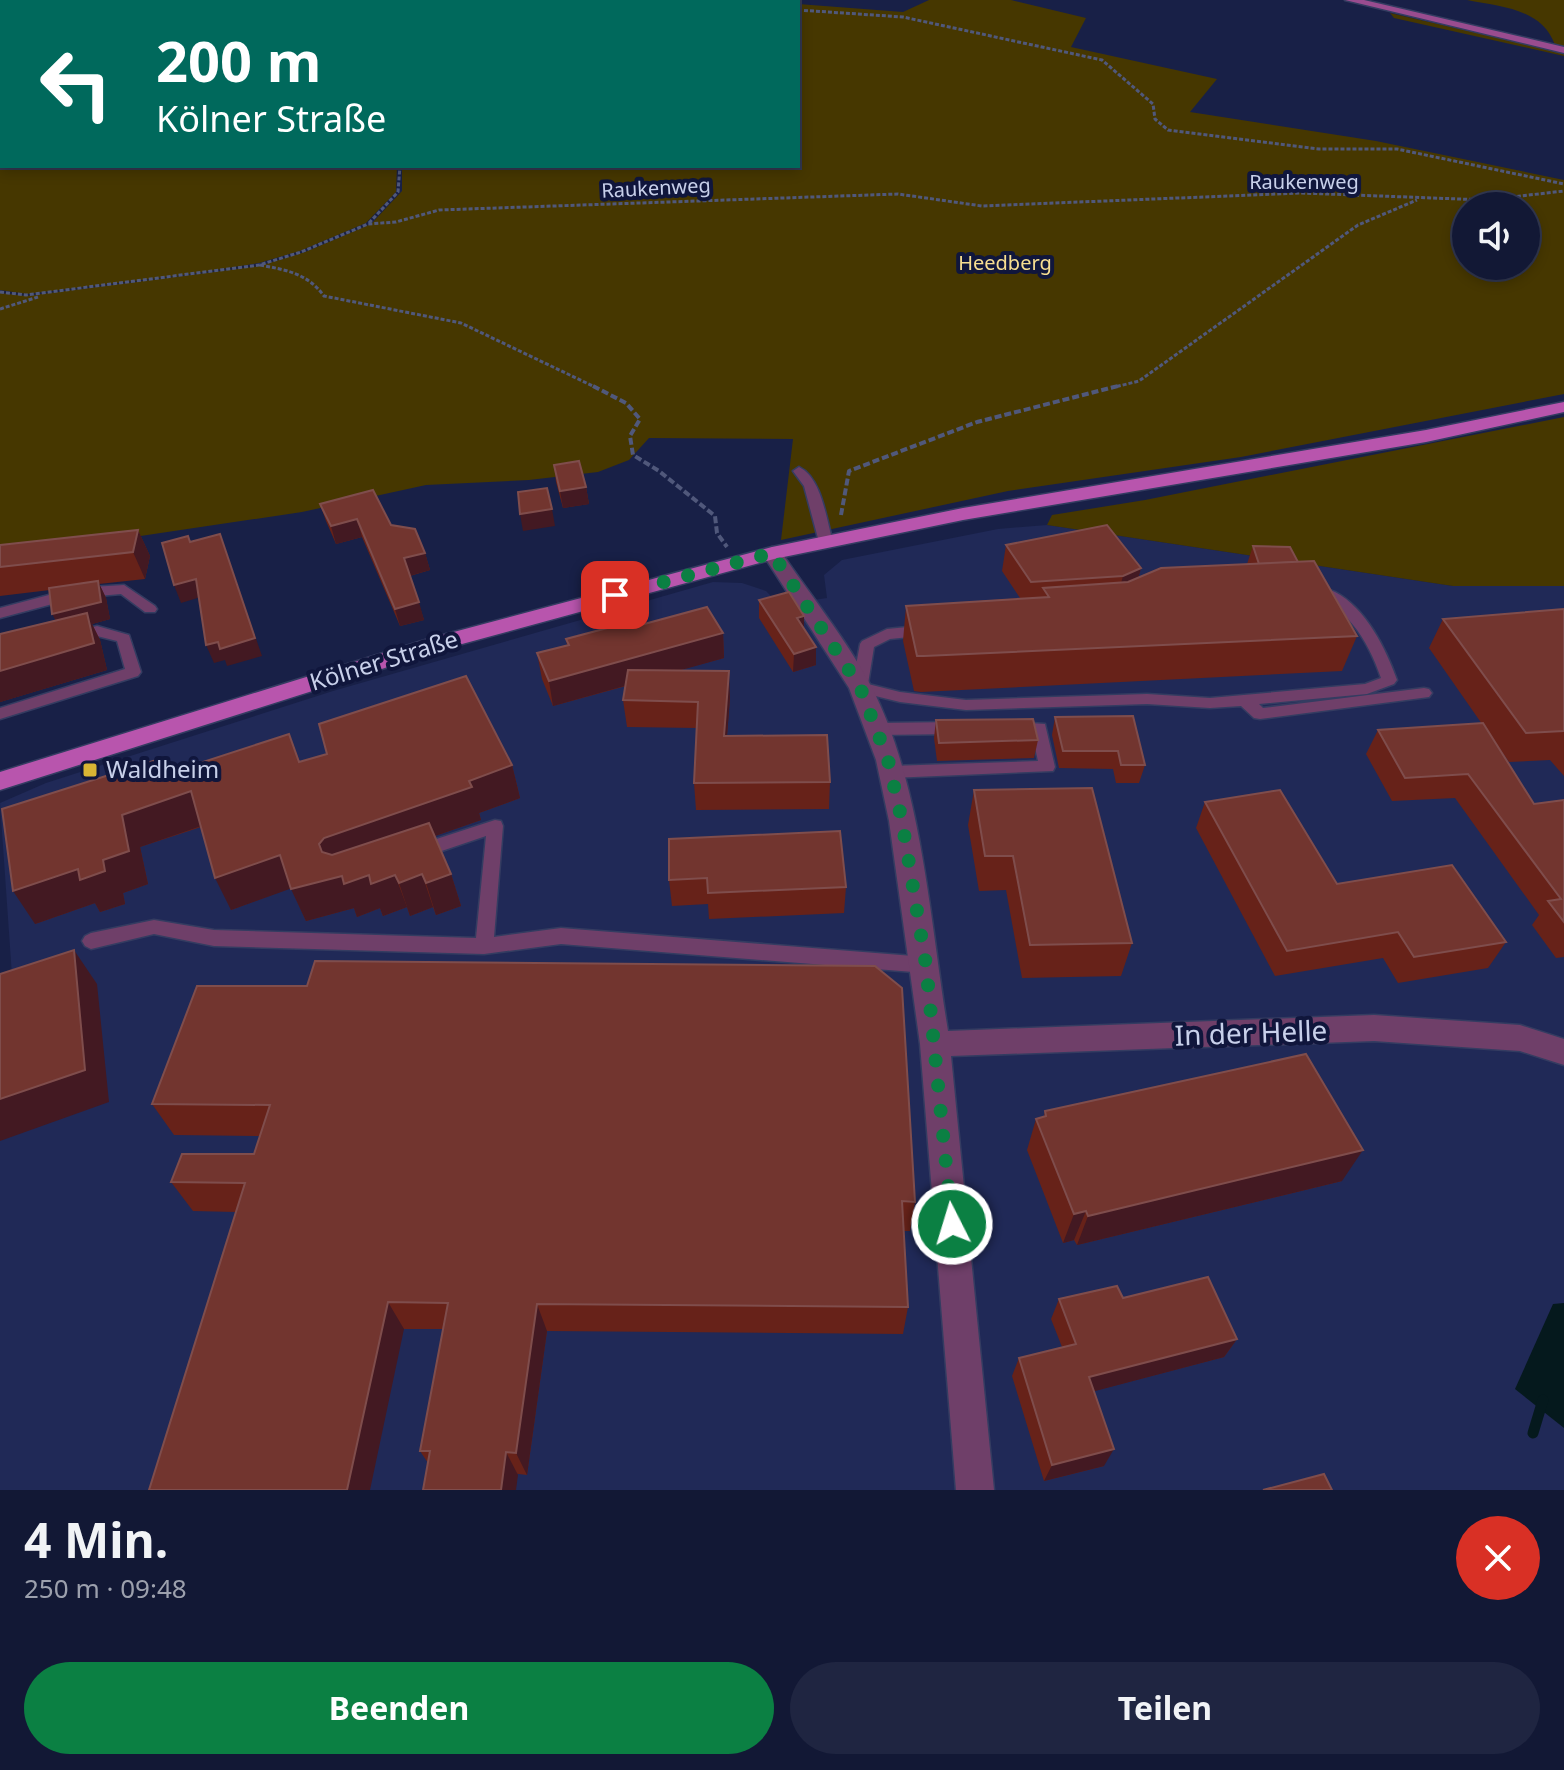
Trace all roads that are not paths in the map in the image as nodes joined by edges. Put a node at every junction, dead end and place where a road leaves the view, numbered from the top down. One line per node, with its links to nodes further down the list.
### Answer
1 (1350, 0): 2 (street)
2 (1564, 50)
3 (1564, 407): 5 (main road, Kölner Straße)
4 (799, 471): 5 (lane)
5 (831, 541): 6 (main road, Kölner Straße)
6 (772, 553): 10 (street); 16 (main road, Kölner Straße)
7 (150, 609): 8 (lane)
8 (0, 613)
9 (55, 641): 13 (lane)
10 (860, 687): 12 (lane); 12 (lane); 14 (street)
11 (1424, 693): 12 (lane)
12 (1245, 700)
13 (0, 714)
14 (878, 729): 15 (street); 15 (lane)
15 (891, 772): 20 (street)
16 (0, 781)
17 (405, 857): 19 (lane)
18 (91, 941): 19 (lane)
19 (484, 946): 20 (lane)
20 (926, 965): 21 (street)
21 (935, 1044): 22 (street, In der Helle); 23 (street)
22 (1564, 1052)
23 (975, 1490)

